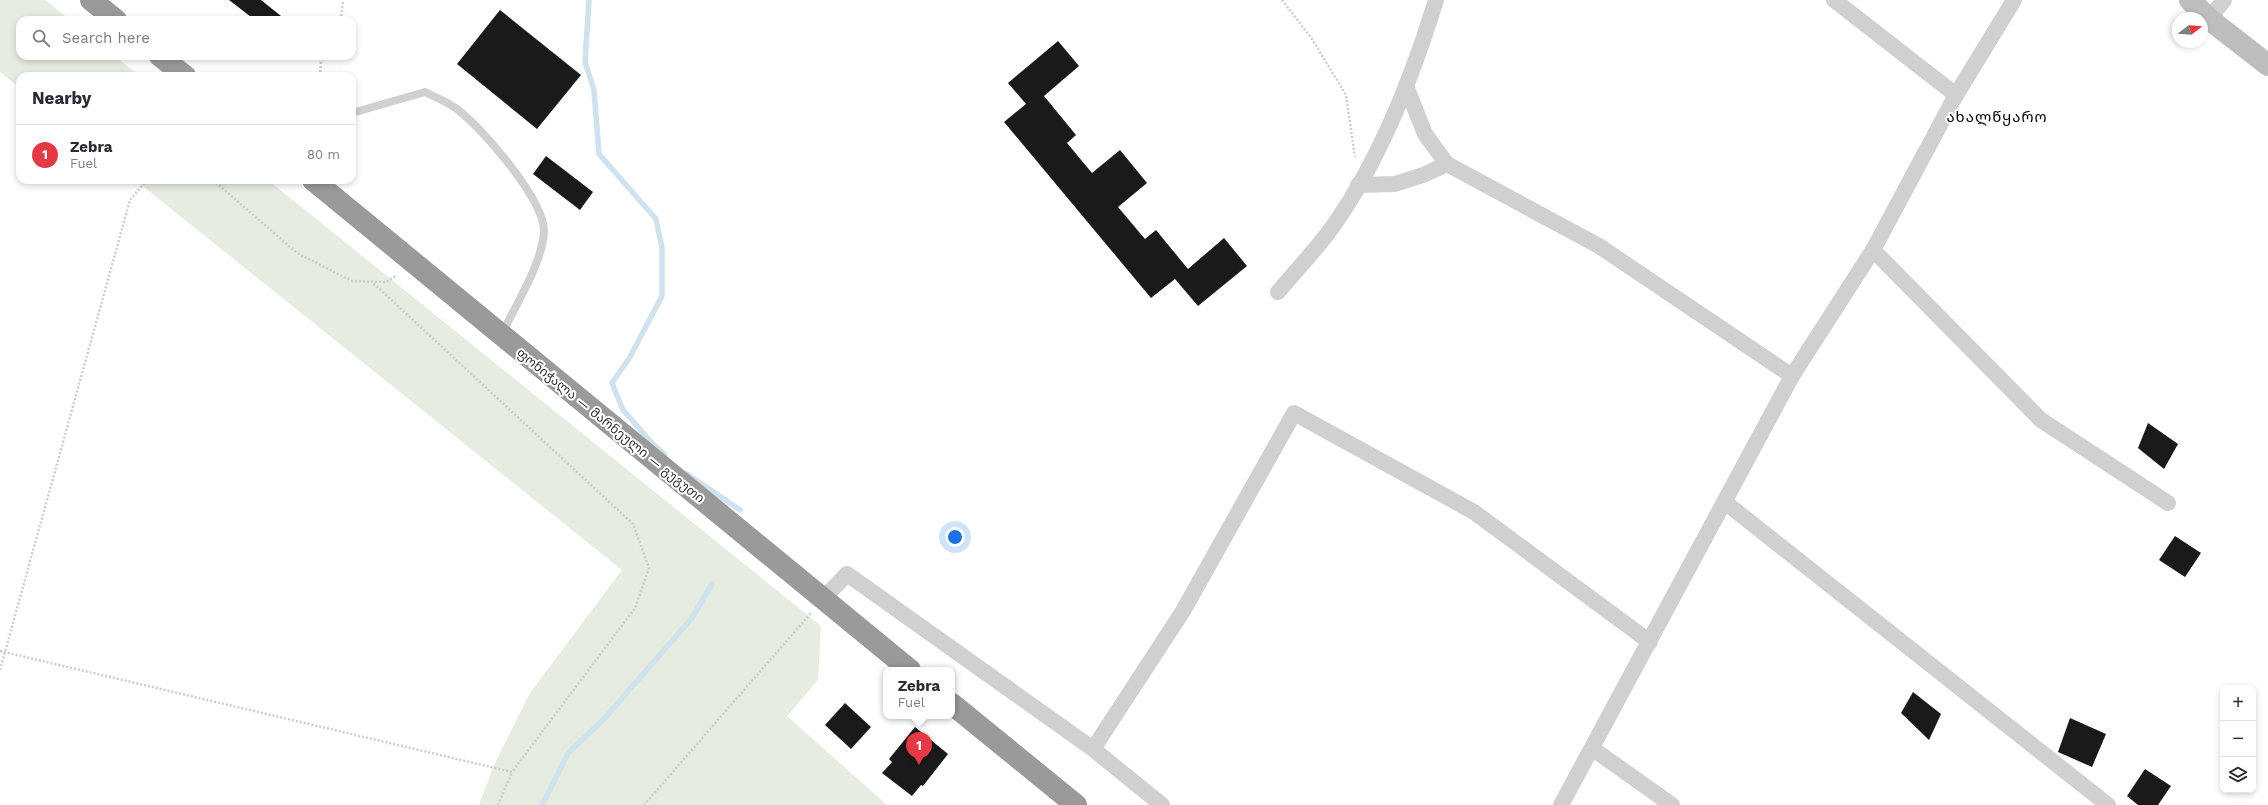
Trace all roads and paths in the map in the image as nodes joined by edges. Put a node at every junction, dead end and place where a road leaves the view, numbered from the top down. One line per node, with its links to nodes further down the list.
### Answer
1 (91, 0): 9 (highway)
2 (343, 0): 10 (path)
3 (1282, 0): 24 (path)
4 (1436, 0): 17 (street)
5 (1834, 0): 18 (street)
6 (2014, 0): 18 (street)
7 (2190, 0): 11 (street)
8 (2224, 0): 11 (street)
9 (111, 16)
10 (341, 16)
11 (2209, 19): 14 (street)
12 (165, 60): 15 (highway)
13 (322, 60): 16 (path)
14 (2268, 65)
15 (180, 72)
16 (320, 72)
17 (1406, 86): 20 (street); 24 (street)
18 (1956, 95): 25 (street)
19 (356, 112): 29 (lane)
20 (1447, 164): 24 (street); 30 (street)
21 (143, 184): 36 (path)
22 (218, 184): 27 (path)
23 (318, 184): 26 (highway, ფონიჭალა — მარნეული — გუგუთი)
24 (1358, 185): 28 (street)
25 (1873, 250): 30 (street); 32 (street)
26 (413, 263): 27 (path); 29 (highway, ფონიჭალა — მარნეული — გუგუთი)
27 (372, 282): 42 (path)
28 (1278, 292)
29 (501, 335): 33 (highway, ფონიჭალა — მარნეული — გუგუთი)
30 (1792, 376): 31 (street)
31 (1726, 503): 34 (street); 49 (street)
32 (2168, 503)
33 (823, 599): 37 (highway, ფონიჭალა — მარნეული — გუგუთი); 41 (street); 44 (path)
34 (1650, 642): 40 (street); 41 (street)
35 (0, 651): 36 (path)
36 (5, 652): 38 (path); 42 (path)
37 (906, 667)
38 (0, 670)
39 (955, 706): 45 (highway)
40 (1593, 748): 47 (street); 48 (street)
41 (1093, 749): 46 (street)
42 (512, 772): 43 (path)
43 (498, 805)
44 (644, 805)
45 (1076, 805)
46 (1162, 805)
47 (1561, 805)
48 (1672, 805)
49 (2108, 805)

